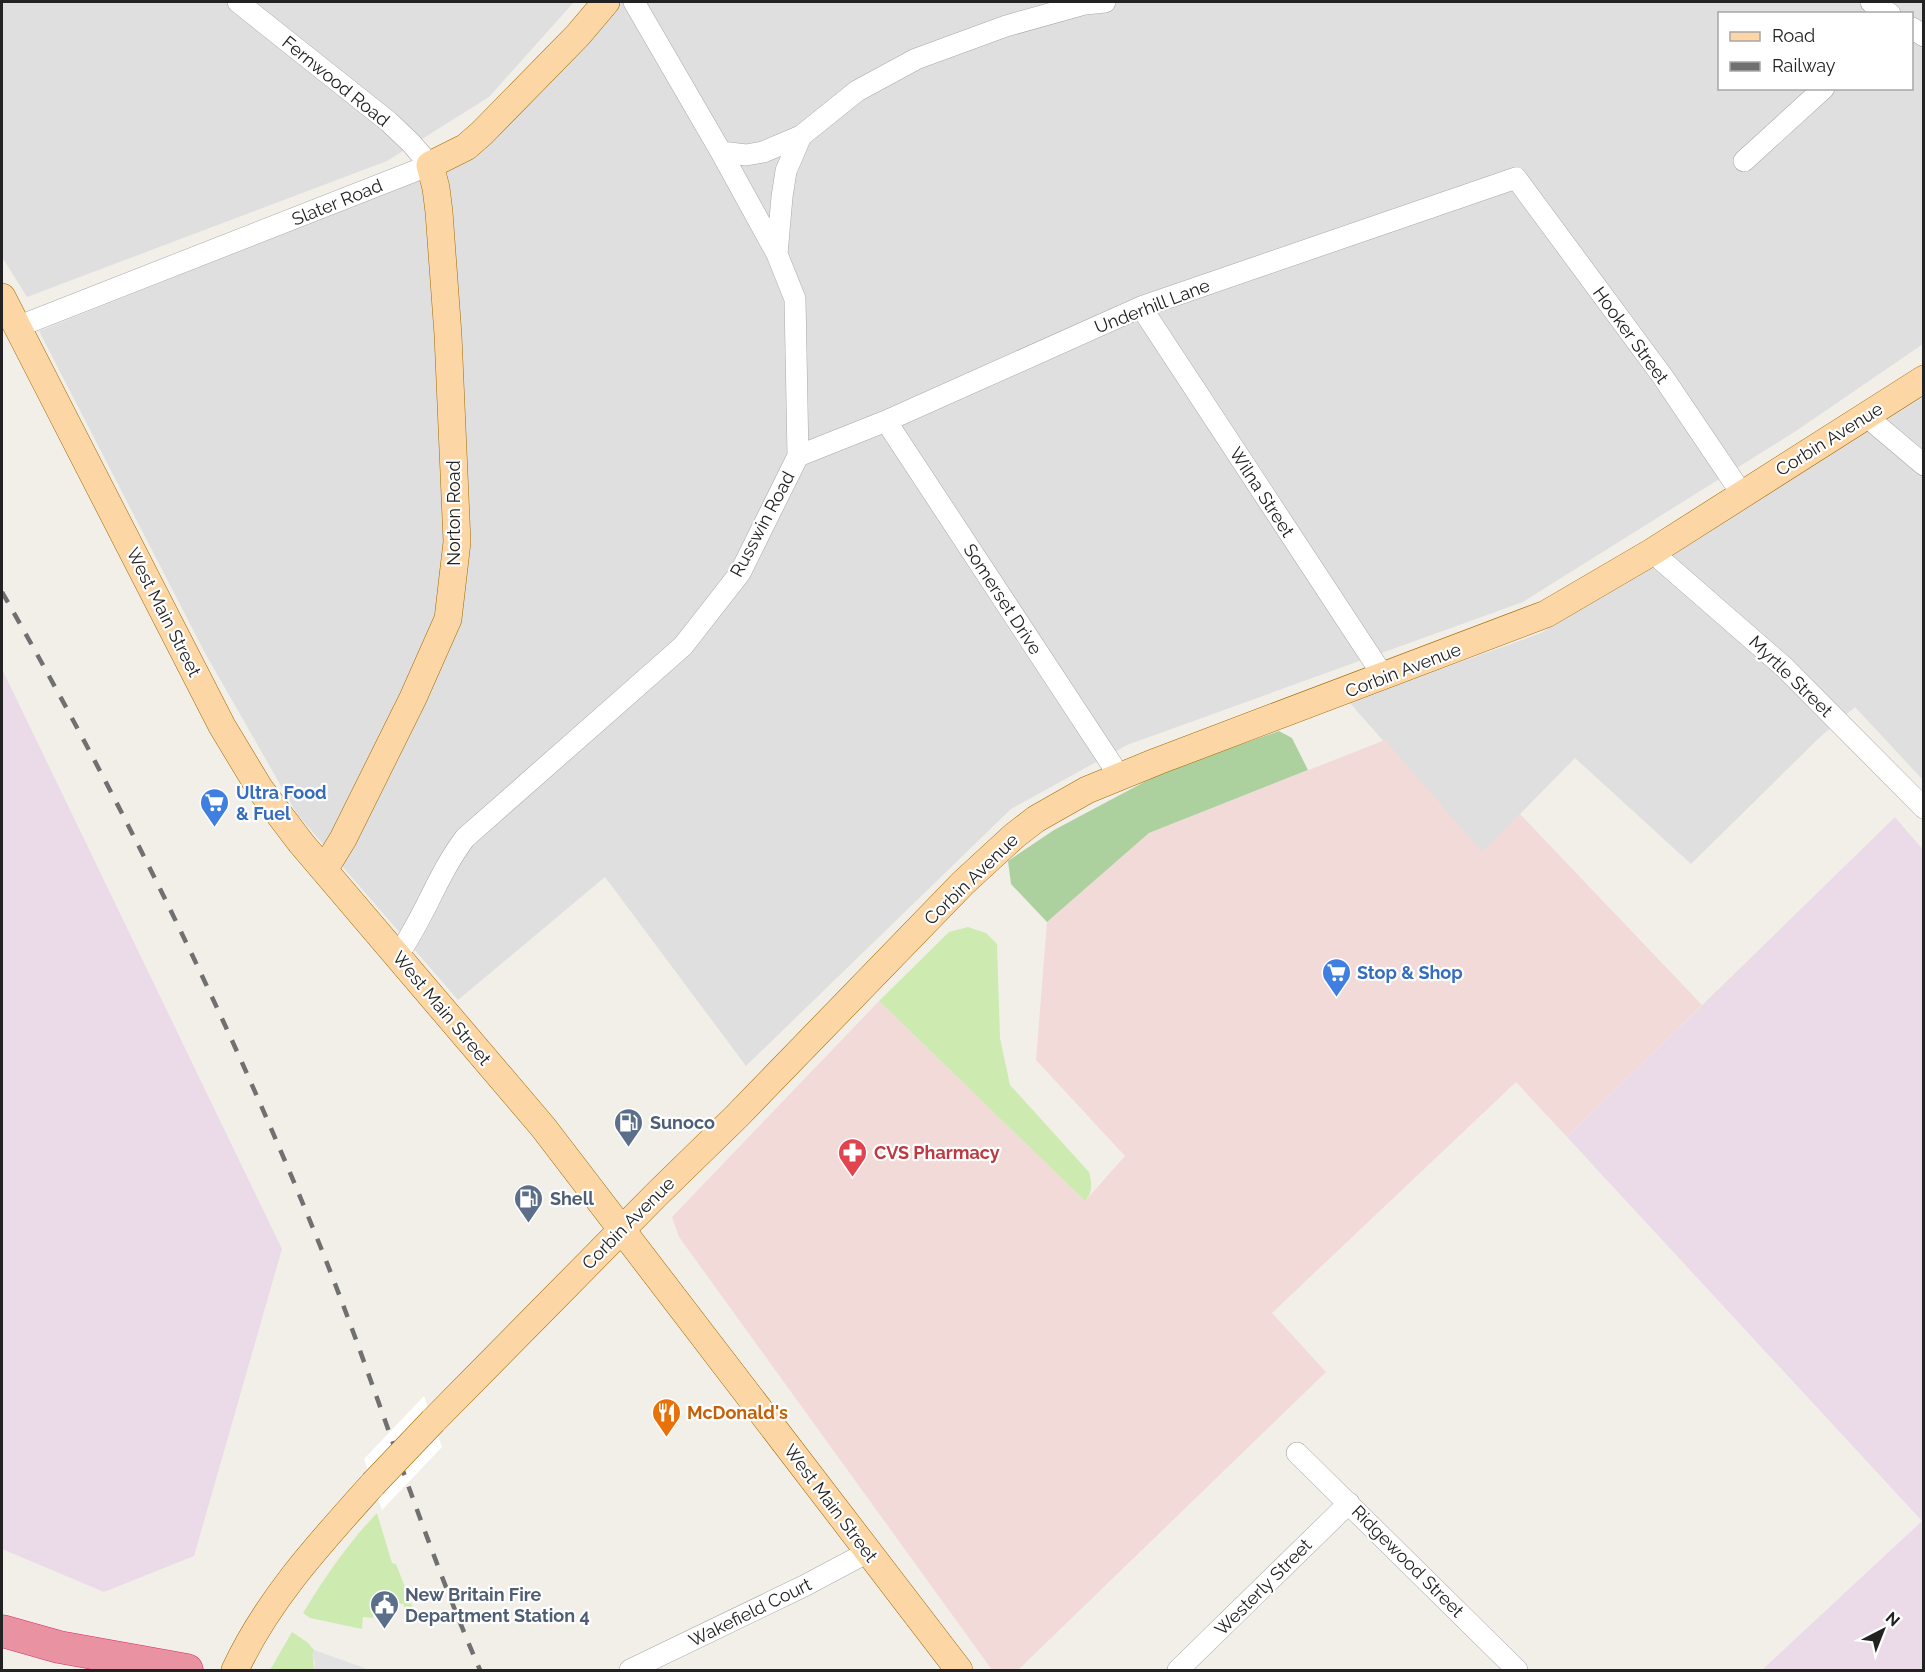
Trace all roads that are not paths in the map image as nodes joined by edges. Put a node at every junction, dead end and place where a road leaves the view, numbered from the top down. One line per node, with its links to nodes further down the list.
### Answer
1 (238, 2): 11 (street, Fernwood Road)
2 (606, 2): 11 (main road, Slater Road)
3 (634, 2): 9 (street, Russwin Road)
4 (1105, 2): 8 (street)
5 (1871, 2): 6 (street)
6 (1887, 12)
7 (1822, 90): 10 (street)
8 (801, 136): 9 (street); 13 (street)
9 (722, 152): 13 (street, Russwin Road)
10 (1744, 161)
11 (430, 165): 16 (street, Slater Road); 27 (main road, Norton Road)
12 (1516, 178): 15 (street, Underhill Lane); 22 (street, Hooker Street)
13 (777, 254): 20 (street, Russwin Road)
14 (2, 297): 16 (main road, West Main Street)
15 (1141, 307): 19 (street, Underhill Lane); 24 (street, Wilna Street)
16 (17, 327): 27 (main road, West Main Street)
17 (1923, 379): 18 (main road, Corbin Avenue)
18 (1866, 416): 21 (street); 22 (main road, Corbin Avenue)
19 (886, 421): 20 (street, Underhill Lane); 25 (street, Somerset Drive)
20 (798, 456): 28 (street, Russwin Road)
21 (1923, 465)
22 (1742, 494): 23 (main road, Corbin Avenue)
23 (1653, 552): 24 (main road, Corbin Avenue); 26 (street, Myrtle Street)
24 (1384, 677): 25 (main road, Corbin Avenue)
25 (1120, 777): 29 (main road, Corbin Avenue)
26 (1923, 808)
27 (324, 870): 28 (main road, West Main Street)
28 (397, 956): 29 (main road, West Main Street)
29 (621, 1230): 32 (main road, West Main Street); 35 (main road, Corbin Avenue, bridge)
30 (1297, 1453): 31 (street, Ridgewood Street)
31 (1349, 1503): 38 (street, Westerly Street); 39 (street, Ridgewood Street)
32 (868, 1552): 36 (street, Wakefield Court); 37 (main road, West Main Street)
33 (2, 1631): 34 (highway)
34 (187, 1671)
35 (235, 1671)
36 (630, 1671)
37 (960, 1671)
38 (1178, 1671)
39 (1517, 1671)

